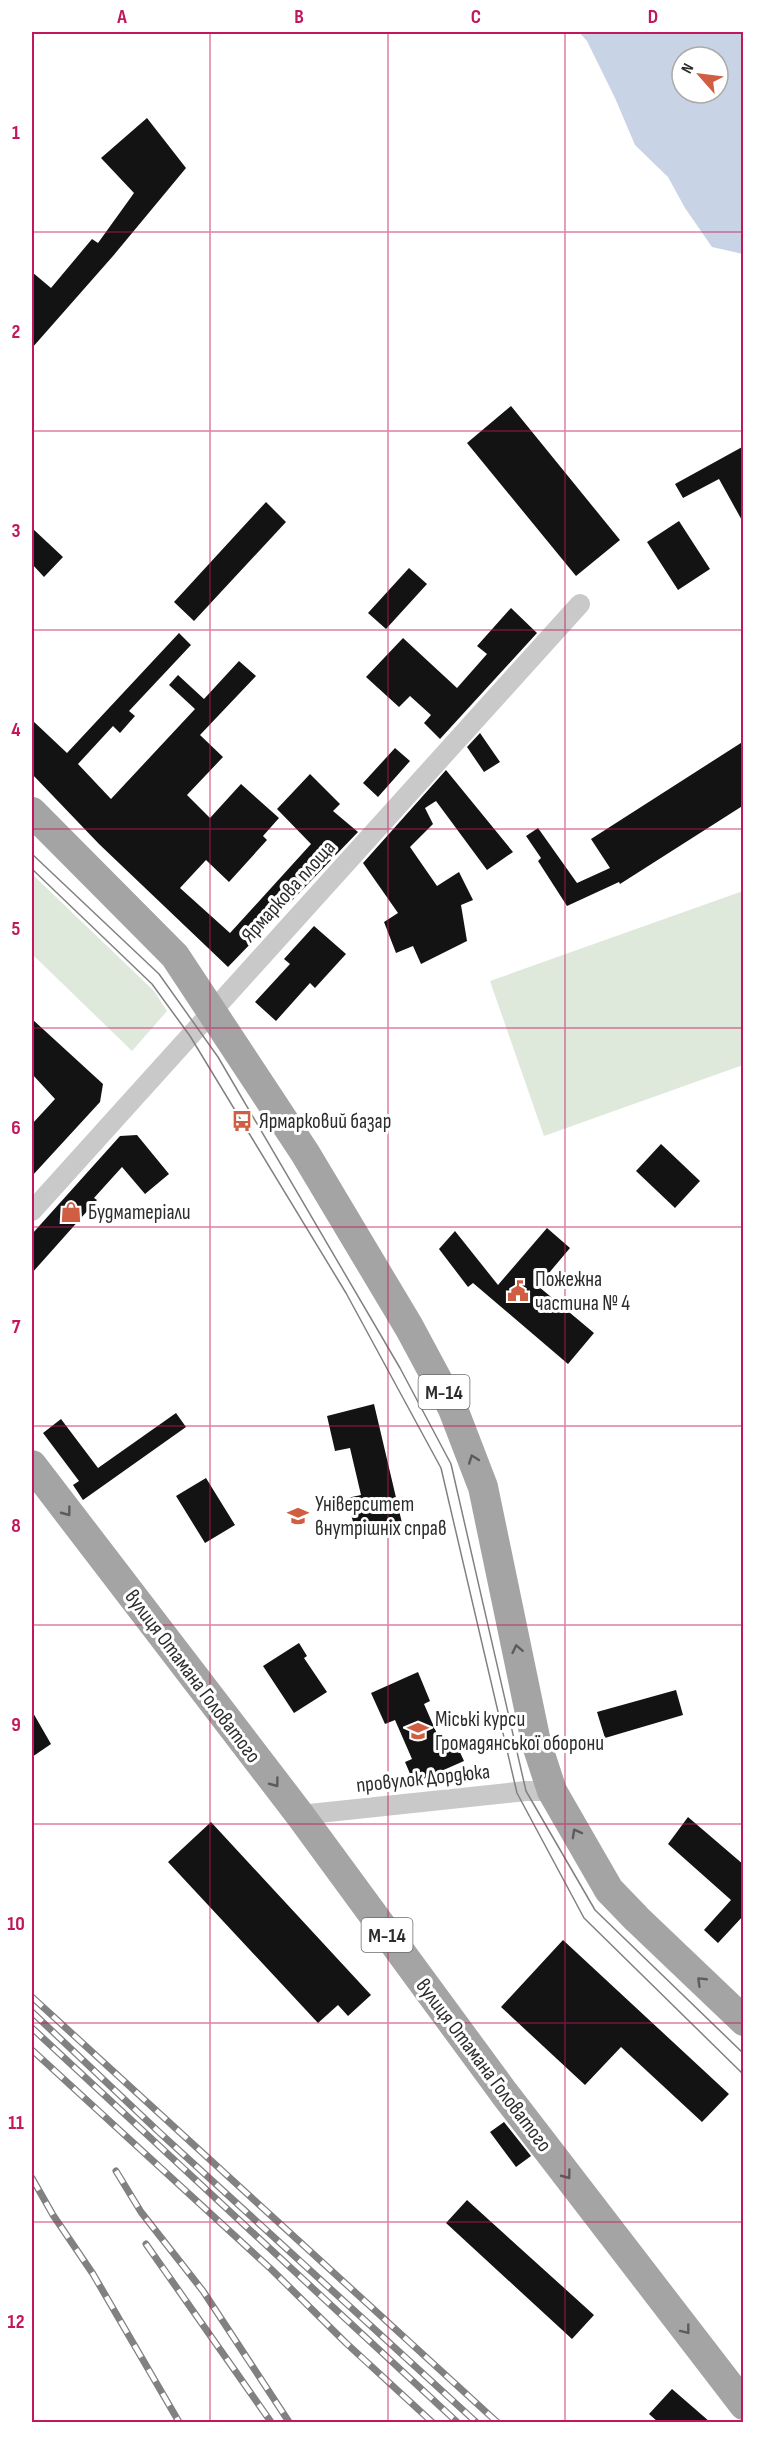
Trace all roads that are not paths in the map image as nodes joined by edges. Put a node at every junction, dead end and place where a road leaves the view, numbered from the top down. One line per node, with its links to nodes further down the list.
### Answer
1 (580, 604): 3 (street, Ярмаркова площа)
2 (32, 812): 3 (main road, М-14)
3 (212, 1012): 4 (street, Ярмаркова площа); 6 (main road, М-14, one-way to 3)
4 (32, 1211)
5 (32, 1465): 7 (main road, вулиця Отамана Головатого / М-14, one-way to 7)
6 (552, 1791): 7 (street, провулок Дордюка); 8 (main road, М-14, one-way to 6)
7 (300, 1815): 9 (main road, вулиця Отамана Головатого / М-14, one-way to 9)
8 (744, 2021)
9 (744, 2405)

